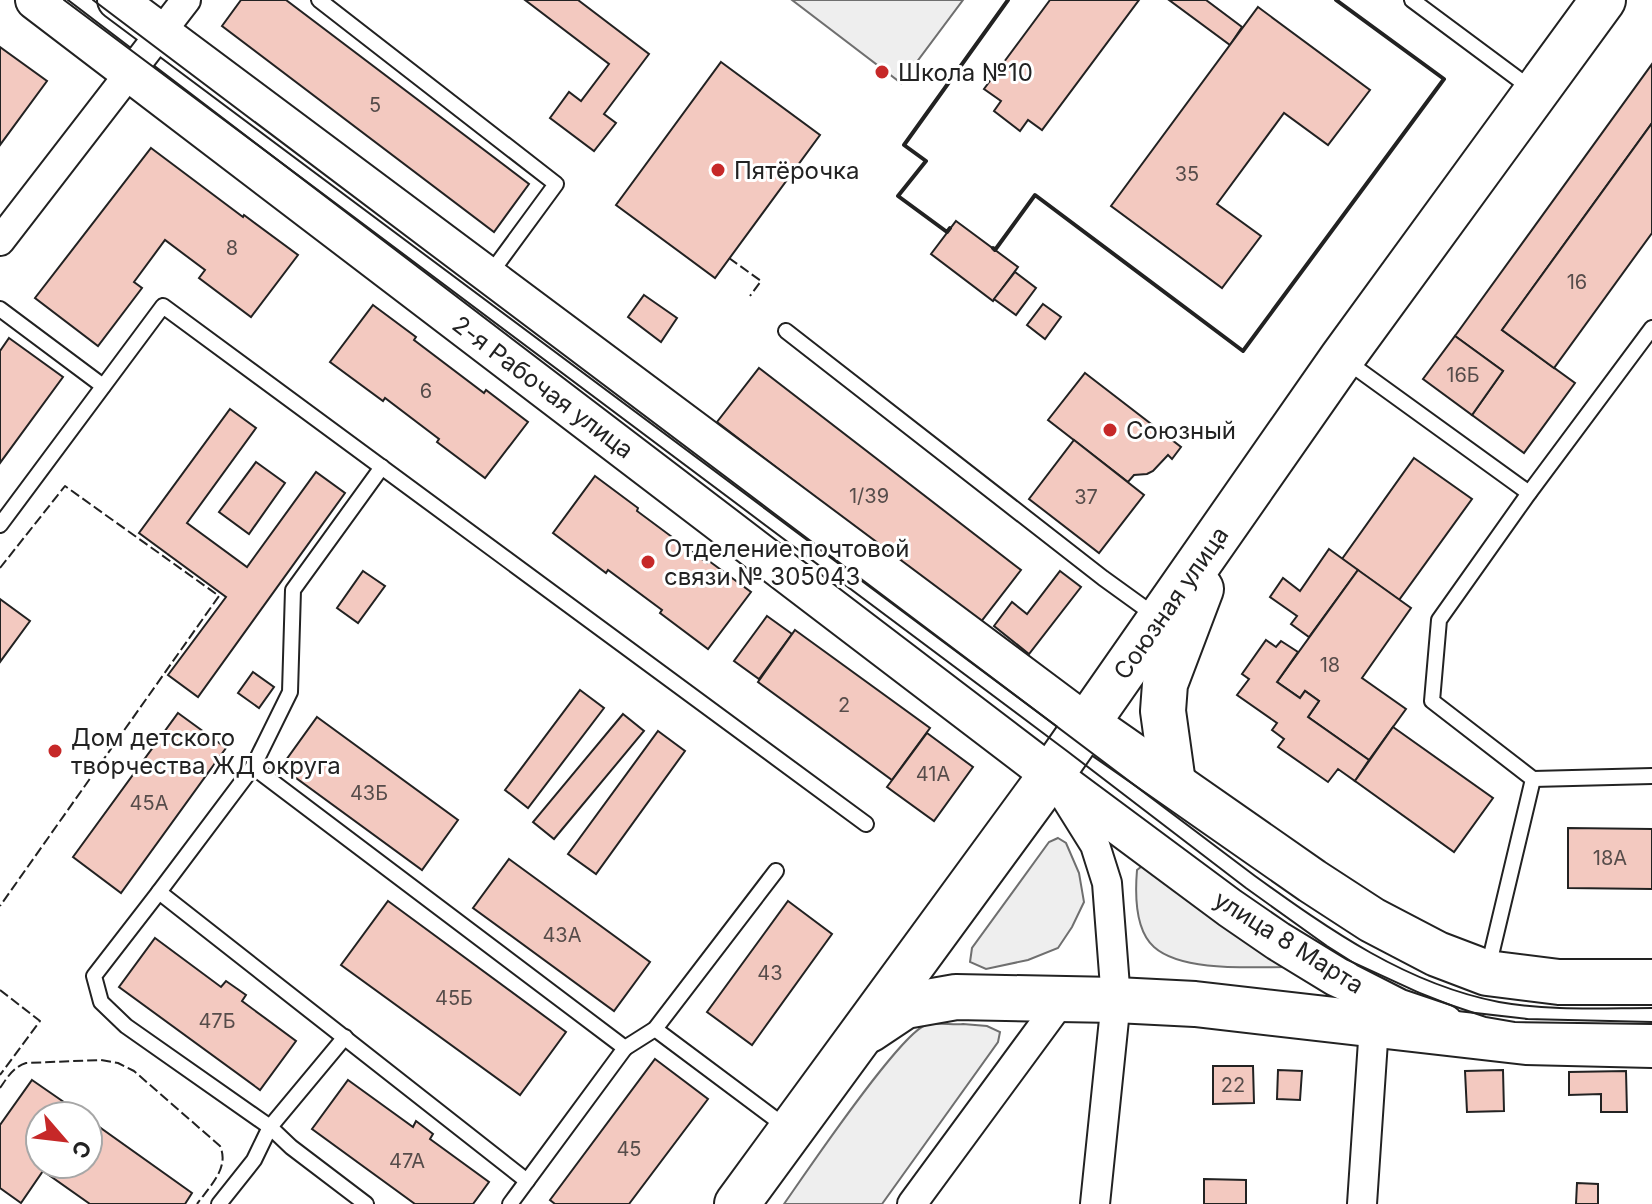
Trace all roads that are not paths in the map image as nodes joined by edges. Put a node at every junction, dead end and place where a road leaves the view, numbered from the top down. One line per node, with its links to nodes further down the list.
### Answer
1 (35, 0): 8 (main road, 2-я Рабочая улица)
2 (117, 0): 7 (main road)
3 (186, 0): 7 (street)
4 (319, 0): 11 (lane)
5 (1412, 0): 9 (lane)
6 (1603, 0): 9 (main road, Союзная улица)
7 (161, 34): 8 (street); 11 (main road)
8 (131, 73): 10 (street); 24 (main road, 2-я Рабочая улица)
9 (1536, 92): 15 (main road, Союзная улица)
10 (0, 241)
11 (487, 278): 22 (main road)
12 (0, 309): 16 (lane)
13 (1652, 328): 19 (lane)
14 (786, 331): 21 (lane)
15 (1342, 358): 18 (main road, Союзная улица); 19 (lane)
16 (103, 386): 17 (lane); 20 (lane)
17 (382, 467): 23 (lane); 28 (lane)
18 (1264, 471): 21 (main road, Союзная улица); 27 (main road)
19 (1529, 493): 26 (lane)
20 (0, 525)
21 (1160, 619): 22 (main road, Союзная улица)
22 (1087, 724): 24 (main road, Союзная улица); 27 (main road)
23 (253, 767): 30 (lane); 41 (lane)
24 (1051, 775): 34 (street); 37 (main road, Союзная улица); 39 (main road, улица 8 Марта)
25 (1652, 776): 26 (lane)
26 (1533, 779): 31 (lane)
27 (1173, 783): 31 (main road)
28 (866, 824)
29 (776, 871): 36 (lane)
30 (159, 892): 38 (lane); 42 (lane)
31 (1487, 973): 32 (main road)
32 (1652, 982)
33 (1062, 1000): 34 (main road); 37 (main road); 49 (street)
34 (1116, 1000): 35 (main road); 50 (street)
35 (1374, 1026): 39 (main road); 51 (street)
36 (655, 1029): 41 (lane); 43 (lane)
37 (861, 1035): 43 (main road, Союзная улица)
38 (345, 1037): 42 (lane); 44 (lane)
39 (1482, 1038): 40 (main road, улица 8 Марта)
40 (1652, 1045)
41 (625, 1048): 44 (lane)
42 (270, 1127): 45 (lane); 46 (lane)
43 (791, 1130): 48 (main road, Союзная улица)
44 (527, 1181): 47 (lane)
45 (219, 1204)
46 (366, 1204)
47 (510, 1204)
48 (737, 1204)
49 (912, 1204)
50 (1095, 1204)
51 (1362, 1204)

